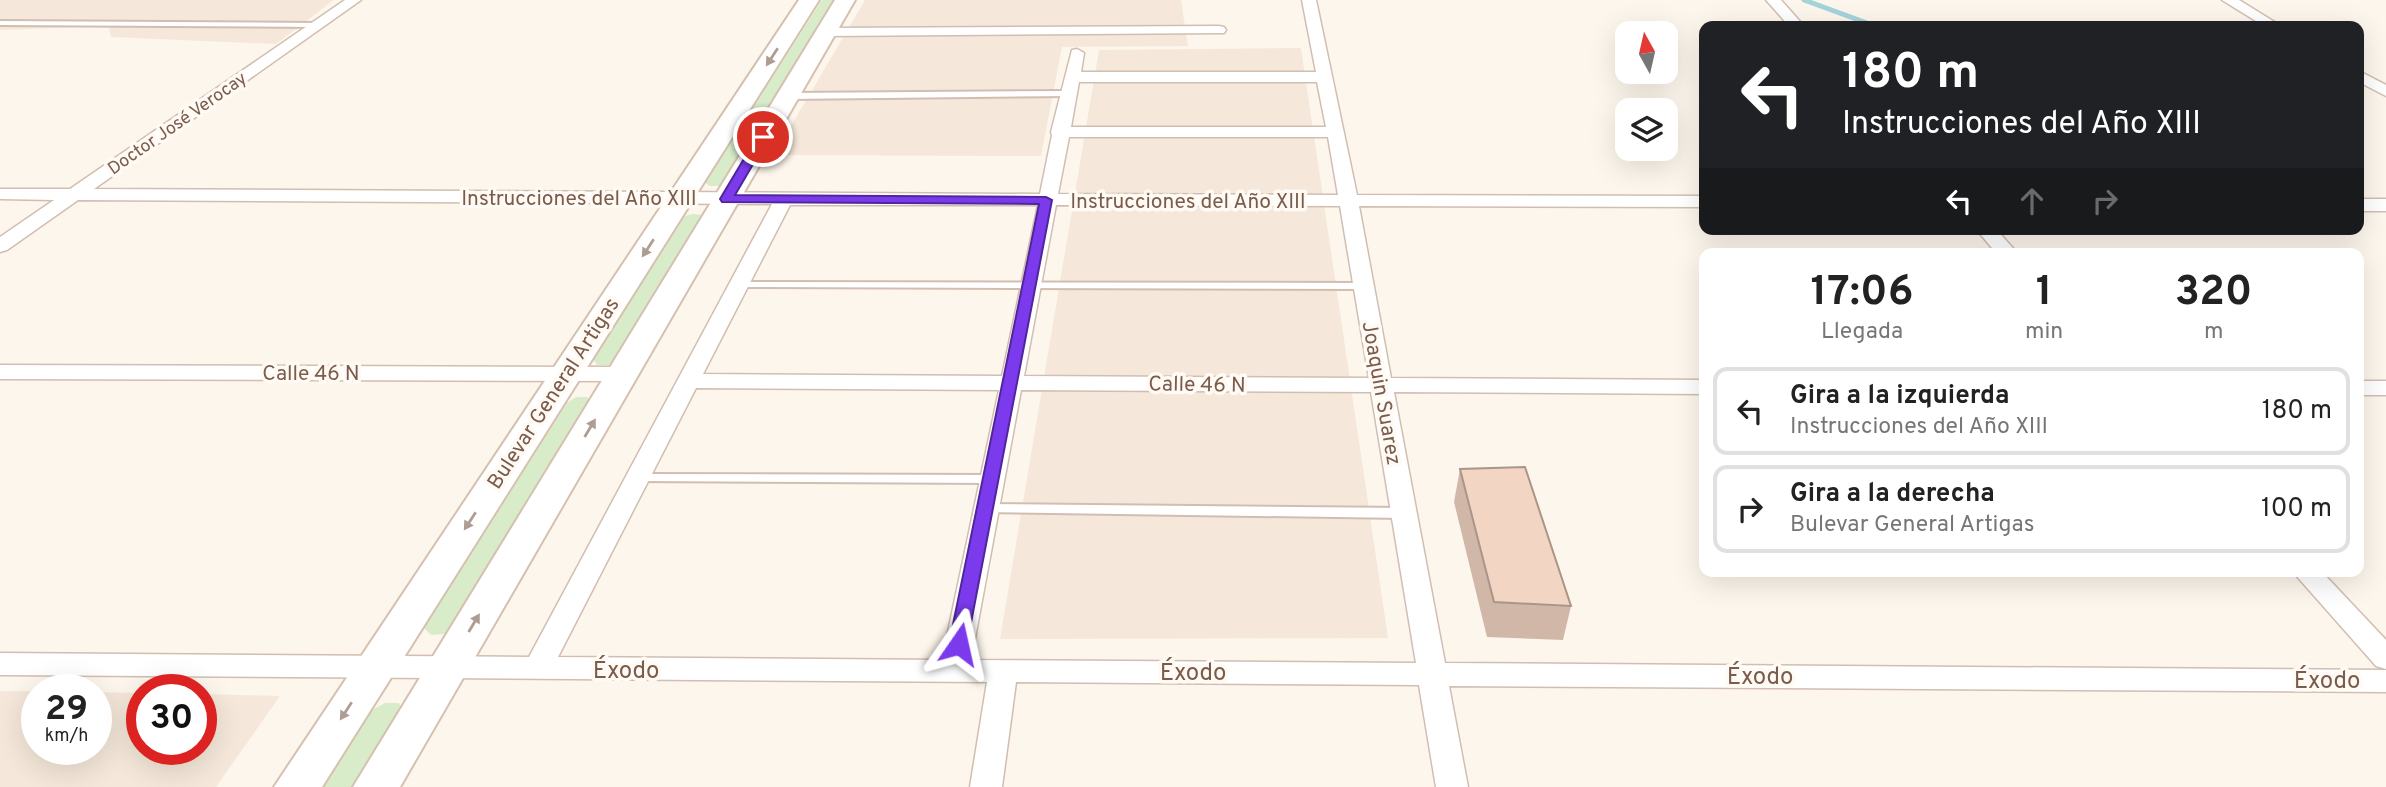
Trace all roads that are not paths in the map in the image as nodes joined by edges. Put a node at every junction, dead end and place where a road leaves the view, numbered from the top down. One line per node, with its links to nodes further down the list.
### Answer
1 (354, 0): 10 (street, Doctor José Verocay)
2 (809, 0): 23 (street, Bulevar General Artigas, one-way to 23)
3 (845, 0): 12 (street)
4 (1309, 0): 14 (street, Joaquin Suarez)
5 (1773, 0): 7 (street)
6 (2229, 0): 8 (street)
7 (1792, 21)
8 (2265, 21)
9 (0, 23): 10 (lane)
10 (318, 25): 22 (street, Doctor José Verocay)
11 (1219, 30): 12 (street)
12 (826, 32): 18 (street)
13 (1077, 53): 16 (street)
14 (1324, 77): 16 (street); 20 (street, Joaquin Suarez)
15 (2364, 79): 17 (street)
16 (1069, 86): 18 (lane); 19 (street)
17 (2386, 92)
18 (788, 96): 24 (street)
19 (1059, 132): 20 (street); 26 (street)
20 (1335, 132): 28 (street, Joaquin Suarez)
21 (0, 194): 22 (street, Instrucciones del Año XIII)
22 (74, 195): 23 (street, Instrucciones del Año XIII); 32 (street, Doctor José Verocay)
23 (680, 198): 24 (street, Instrucciones del Año XIII); 38 (street, Bulevar General Artigas, one-way to 38)
24 (726, 199): 25 (street, Instrucciones del Año XIII); 39 (street)
25 (784, 200): 26 (street, Instrucciones del Año XIII); 34 (street)
26 (1046, 200): 28 (street, Instrucciones del Año XIII); 35 (street)
27 (1699, 201): 28 (street, Instrucciones del Año XIII)
28 (1349, 202): 36 (street, Joaquin Suarez)
29 (2364, 205): 30 (street)
30 (2386, 205)
31 (1991, 235): 33 (street)
32 (0, 246)
33 (2002, 248)
34 (739, 285): 35 (lane); 40 (street)
35 (1029, 285): 36 (lane); 41 (street)
36 (1364, 286): 42 (street, Joaquin Suarez)
37 (0, 372): 38 (street, Calle 46 N)
38 (565, 374): 39 (street, Calle 46 N); 52 (street, Bulevar General Artigas, one-way to 52)
39 (622, 374): 53 (street, one-way to 39)
40 (689, 381): 41 (street, Calle 46 N); 46 (street)
41 (1010, 382): 42 (street, Calle 46 N); 47 (street)
42 (1381, 386): 43 (street, Calle 46 N); 49 (street, Joaquin Suarez)
43 (1699, 387)
44 (2364, 388): 45 (street)
45 (2386, 388)
46 (638, 478): 47 (lane); 54 (street)
47 (991, 479): 48 (street)
48 (985, 509): 49 (lane); 56 (street)
49 (1403, 513): 58 (street, Joaquin Suarez)
50 (2311, 577): 51 (street)
51 (2386, 658)
52 (375, 667): 53 (street, Éxodo); 55 (street, Éxodo); 60 (street, Bulevar General Artigas, one-way to 60)
53 (447, 669): 54 (street, Éxodo); 61 (street)
54 (537, 669): 56 (street, Éxodo)
55 (5, 670)
56 (954, 671): 57 (street, Éxodo)
57 (1003, 671): 58 (street, Éxodo); 62 (street)
58 (1432, 674): 59 (street, Éxodo); 63 (street, Joaquin Suarez)
59 (2386, 681)
60 (297, 787)
61 (376, 787)
62 (985, 787)
63 (1452, 787)

